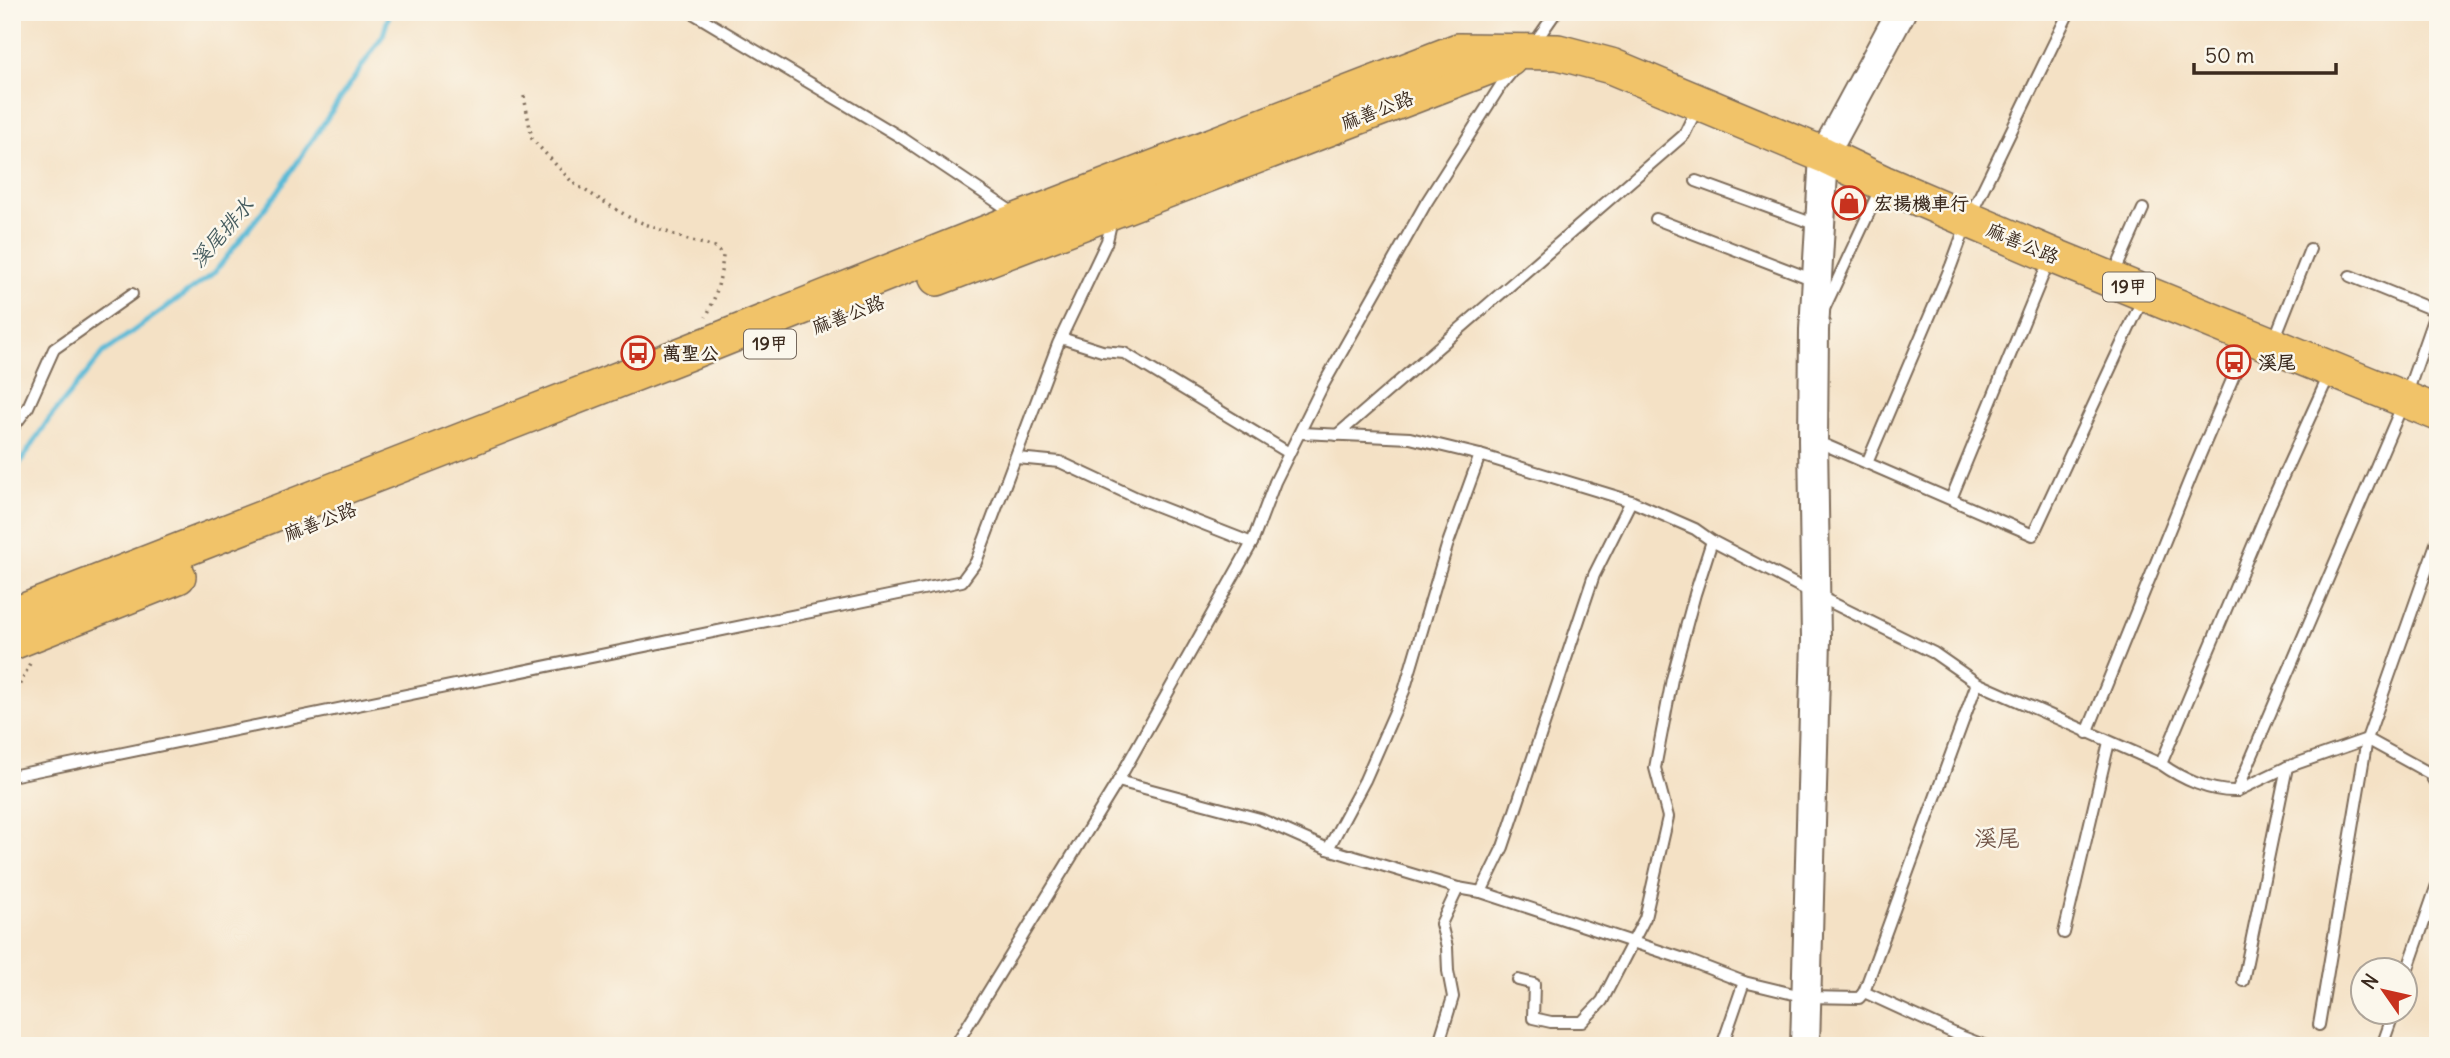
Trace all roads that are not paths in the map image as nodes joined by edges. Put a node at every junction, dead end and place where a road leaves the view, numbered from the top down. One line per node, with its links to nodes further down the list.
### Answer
1 (691, 12): 14 (lane)
2 (1556, 12): 7 (lane)
3 (1901, 12): 9 (street)
4 (2069, 12): 16 (lane)
5 (2432, 12): 6 (lane)
6 (2438, 15)
7 (1529, 51): 8 (main road, 麻善公路 / 19甲); 12 (main road, 麻善公路 / 19甲); 32 (lane)
8 (1699, 103): 9 (main road, 麻善公路 / 19甲); 33 (lane)
9 (1824, 155): 11 (main road, 麻善公路 / 19甲); 17 (street)
10 (1696, 181): 17 (lane)
11 (1883, 183): 16 (main road, 麻善公路 / 19甲); 25 (lane)
12 (1110, 198): 14 (main road, 麻善公路 / 19甲); 26 (lane); 45 (main road, 麻善公路 / 19甲)
13 (2143, 209): 21 (lane)
14 (1022, 219): 45 (main road, 麻善公路 / 19甲)
15 (1656, 219): 22 (lane)
16 (1968, 220): 19 (main road, 麻善公路 / 19甲); 38 (lane)
17 (1820, 226): 22 (street)
18 (2310, 249): 27 (lane)
19 (2051, 255): 21 (main road, 麻善公路 / 19甲); 39 (lane)
20 (2350, 276): 29 (lane)
21 (2112, 280): 24 (main road, 麻善公路 / 19甲)
22 (1816, 281): 25 (street)
23 (132, 294): 31 (lane)
24 (2144, 294): 27 (main road, 麻善公路 / 19甲); 39 (lane)
25 (1814, 330): 34 (street)
26 (1061, 338): 35 (lane); 37 (lane)
27 (2261, 342): 28 (main road, 麻善公路 / 19甲); 47 (lane)
28 (2331, 370): 29 (main road, 麻善公路 / 19甲); 50 (lane)
29 (2405, 400): 30 (main road, 麻善公路 / 19甲); 55 (lane)
30 (2438, 412)
31 (12, 429)
32 (1301, 433): 33 (lane); 35 (lane)
33 (1337, 435): 36 (lane)
34 (1813, 440): 38 (lane); 44 (street)
35 (1289, 453): 43 (lane)
36 (1480, 455): 40 (lane); 56 (lane)
37 (1017, 458): 43 (lane); 52 (lane)
38 (1867, 463): 39 (lane)
39 (1951, 499)
40 (1630, 501): 42 (lane); 59 (lane)
41 (2438, 538): 48 (lane)
42 (1713, 541): 44 (lane); 61 (lane)
43 (1252, 544): 53 (lane)
44 (1816, 595): 46 (lane); 67 (street)
45 (19, 630)
46 (1977, 683): 47 (lane); 66 (lane)
47 (2087, 733): 49 (lane)
48 (2367, 739): 51 (lane); 54 (lane); 68 (lane)
49 (2109, 742): 50 (lane); 60 (lane)
50 (2161, 764): 55 (lane)
51 (2287, 767): 55 (lane); 64 (lane)
52 (16, 775)
53 (1118, 781): 56 (lane); 70 (lane)
54 (2438, 787)
55 (2237, 791)
56 (1328, 849): 58 (lane)
57 (2438, 882): 62 (lane)
58 (1458, 888): 59 (lane); 71 (lane)
59 (1481, 892): 61 (lane)
60 (2064, 933)
61 (1634, 942): 63 (lane); 65 (lane)
62 (2412, 956)
63 (1518, 980)
64 (2244, 981)
65 (1744, 982): 67 (lane); 72 (lane)
66 (1864, 992): 67 (lane); 74 (lane)
67 (1806, 997): 73 (street)
68 (2319, 1025)
69 (2389, 1026): 75 (lane)
70 (955, 1046)
71 (1438, 1046)
72 (1722, 1046)
73 (1805, 1046)
74 (1986, 1046)
75 (2382, 1046)

